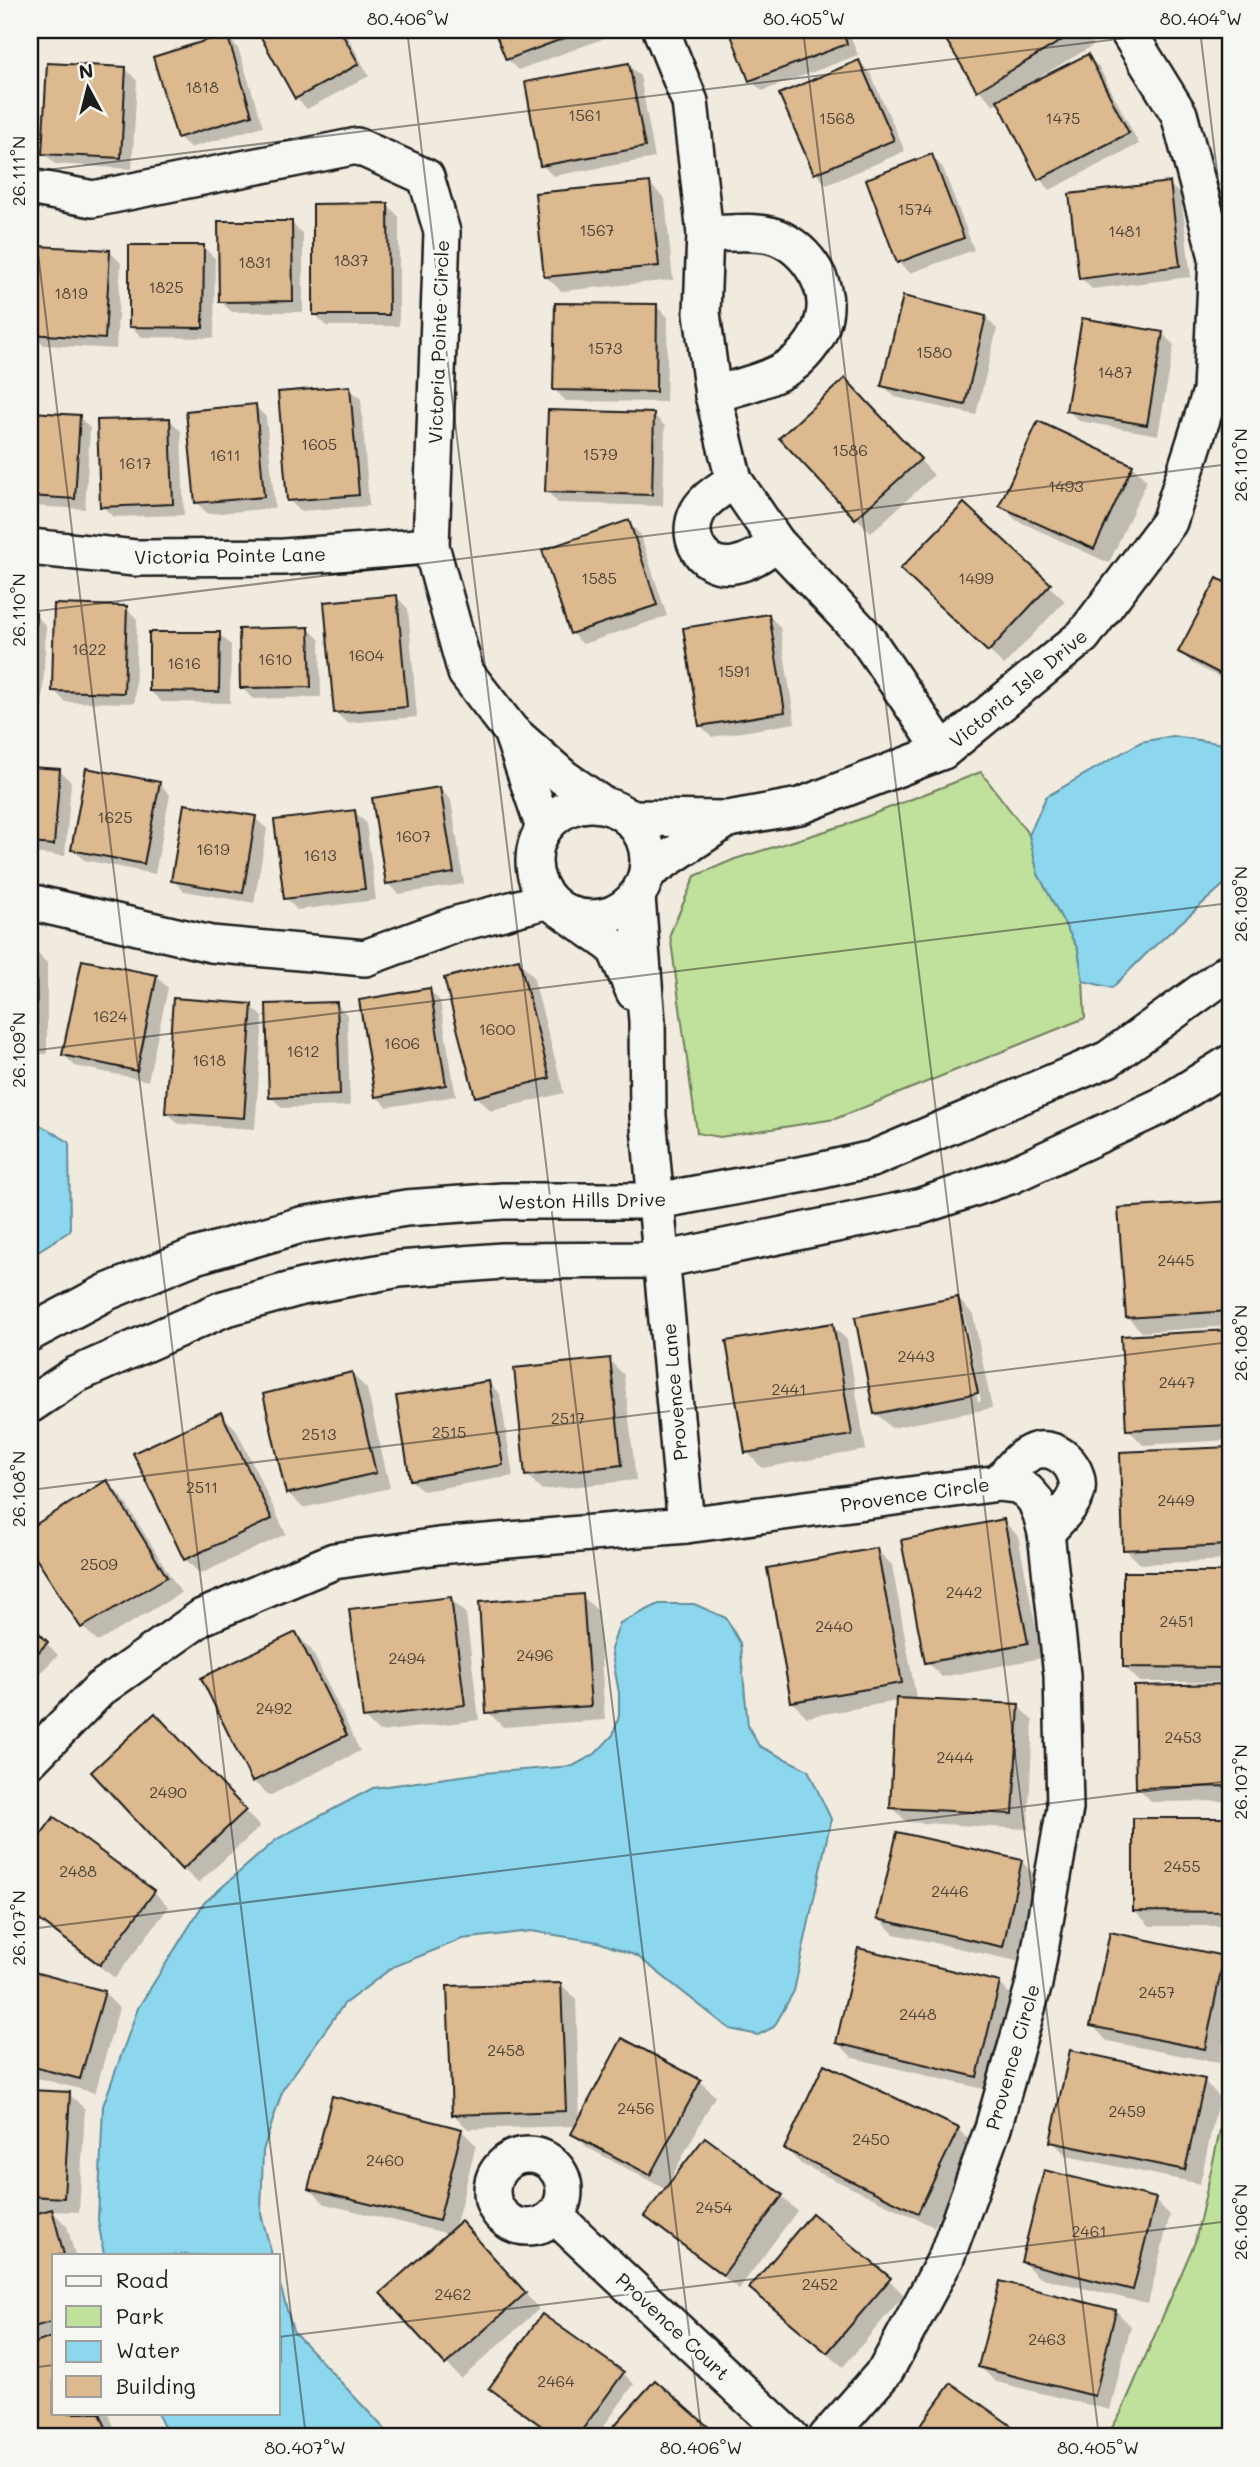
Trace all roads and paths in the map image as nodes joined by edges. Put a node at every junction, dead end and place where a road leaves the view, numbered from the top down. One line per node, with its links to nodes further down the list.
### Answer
1 (661, 30): 4 (street)
2 (1127, 30): 11 (street, Victoria Isle Drive)
3 (30, 187): 8 (street, Victoria Pointe Circle)
4 (705, 233): 5 (street); 5 (street)
5 (713, 395): 6 (street)
6 (734, 480): 7 (street); 7 (street)
7 (777, 542): 11 (street)
8 (431, 546): 9 (street, Victoria Pointe Lane); 10 (street, Victoria Pointe Circle)
9 (30, 547)
10 (511, 731): 12 (street, Victoria Pointe Circle); 14 (street, Victoria Pointe Circle)
11 (943, 751): 13 (street, Victoria Isle Drive)
12 (615, 810): 13 (street, Victoria Isle Drive); 14 (street); 16 (street)
13 (728, 819): 16 (street, Victoria Isle Drive)
14 (544, 828): 15 (street)
15 (533, 865): 18 (street); 19 (street)
16 (643, 884): 18 (street); 21 (street, Provence Lane)
17 (30, 902): 19 (street)
18 (558, 907): 19 (street); 21 (street)
19 (457, 923)
20 (1230, 971): 23 (street, Weston Hills Drive)
21 (647, 1020): 23 (street, Provence Lane)
22 (1230, 1063): 24 (street)
23 (657, 1201): 24 (street, Provence Lane); 25 (street, Weston Hills Drive)
24 (663, 1260): 26 (street); 28 (street, Provence Lane)
25 (30, 1333)
26 (30, 1405)
27 (999, 1483): 28 (street, Provence Circle); 29 (street, Provence Circle); 29 (street)
28 (686, 1525): 30 (street, Provence Circle)
29 (1046, 1533): 33 (street, Provence Circle)
30 (30, 1760)
31 (555, 2216): 32 (street, Provence Court)
32 (791, 2437)
33 (827, 2437)

